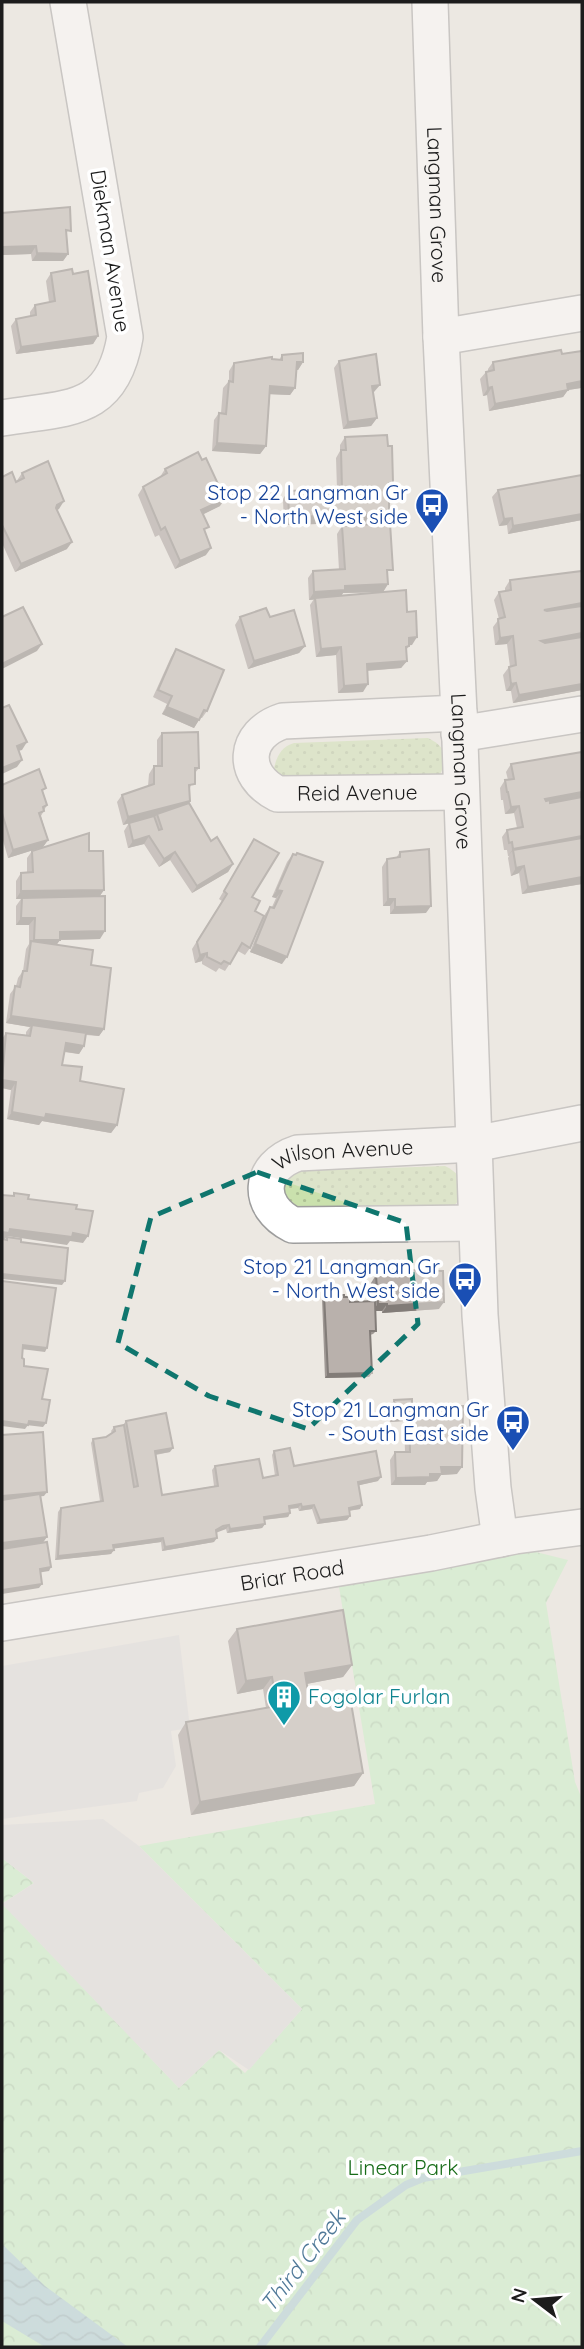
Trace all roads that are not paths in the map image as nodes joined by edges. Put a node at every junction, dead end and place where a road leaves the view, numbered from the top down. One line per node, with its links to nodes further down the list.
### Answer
1 (68, 2): 5 (street, Diekman Avenue)
2 (430, 2): 4 (street, Langman Grove)
3 (582, 313): 4 (street)
4 (440, 337): 7 (street, Langman Grove)
5 (2, 418)
6 (582, 713): 7 (street, Reid Avenue)
7 (459, 723): 8 (street, Langman Grove); 8 (street, Reid Avenue)
8 (461, 792): 10 (street, Langman Grove)
9 (582, 1123): 10 (street, Wilson Avenue)
10 (474, 1144): 11 (street, Langman Grove); 11 (street, Wilson Avenue)
11 (476, 1223): 13 (street, Langman Grove)
12 (582, 1527): 13 (street, Briar Road)
13 (500, 1539): 14 (street, Briar Road)
14 (2, 1623)

